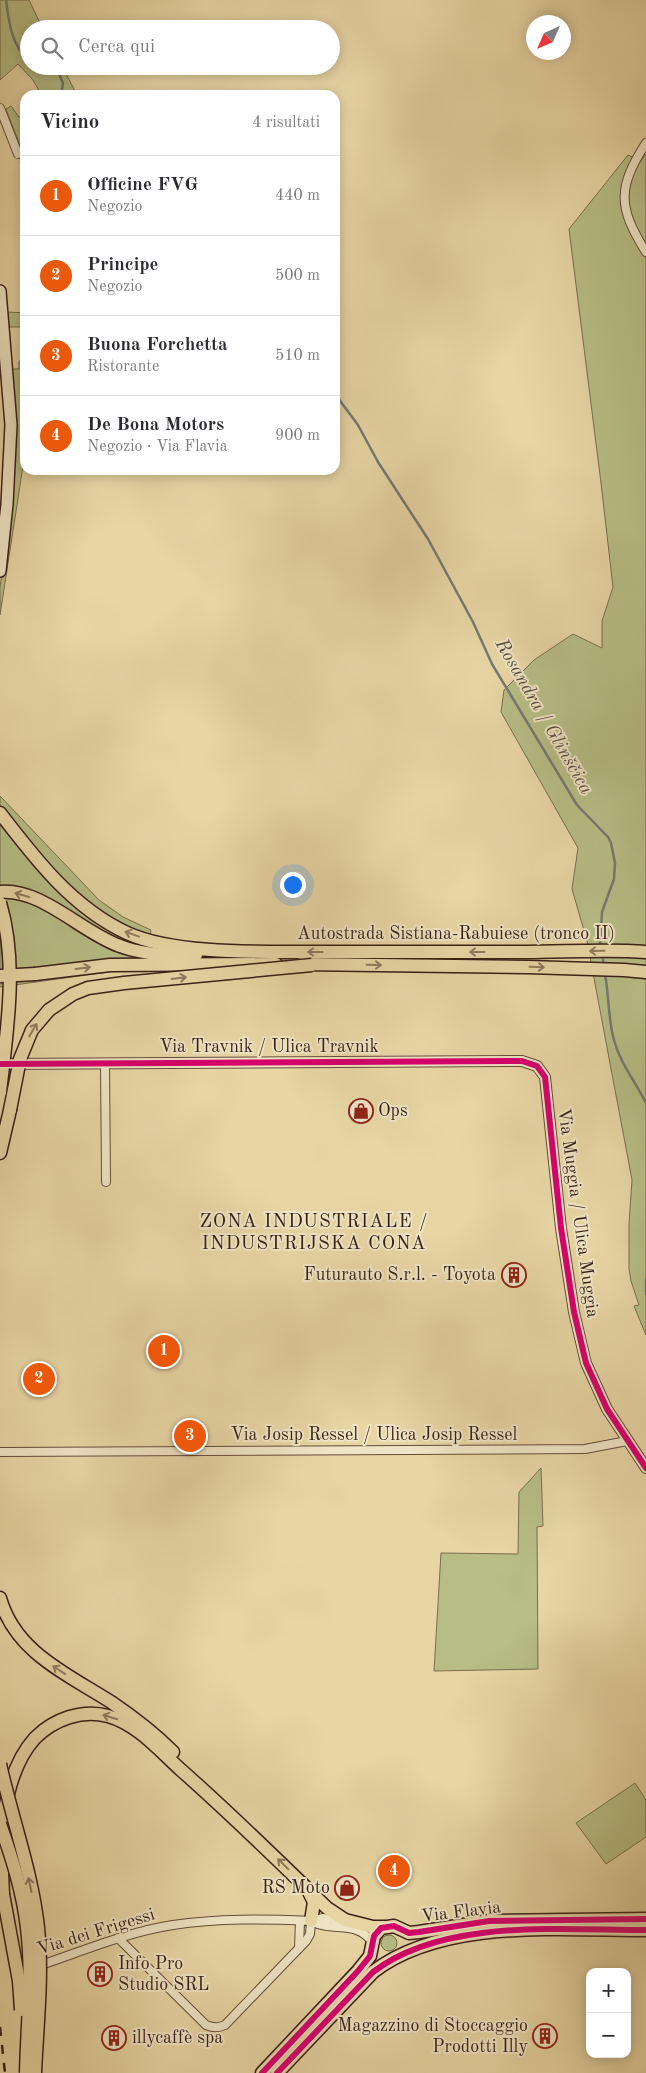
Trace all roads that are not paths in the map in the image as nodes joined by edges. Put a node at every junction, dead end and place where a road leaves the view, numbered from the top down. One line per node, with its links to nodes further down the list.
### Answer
1 (0, 108): 3 (street)
2 (646, 143): 4 (street)
3 (18, 154)
4 (646, 252)
5 (0, 291): 6 (main road)
6 (3, 367): 7 (main road)
7 (0, 570)
8 (0, 813): 11 (main road, one-way to 8)
9 (0, 892): 11 (main road, one-way to 9)
10 (0, 903): 19 (main road, bridge)
11 (267, 952): 12 (main road, Autostrada Sistiana-Rabuiese (tronco II), one-way to 11)
12 (646, 952)
13 (312, 965): 14 (main road, Autostrada Sistiana-Rabuiese (tronco II), one-way to 14); 15 (main road, one-way to 13, bridge); 20 (main road, one-way to 13, bridge)
14 (646, 972)
15 (0, 976)
16 (105, 1063): 17 (street, Via Travnik / Ulica Travnik); 18 (street, Via Travnik / Ulica Travnik); 21 (street)
17 (0, 1064)
18 (538, 1066): 22 (street, Via Muggia / Ulica Muggia)
19 (0, 1092)
20 (0, 1154)
21 (106, 1182)
22 (627, 1441): 23 (street, Via Josip Ressel / Ulica Josip Ressel); 24 (street, Via Muggia / Ulica Muggia)
23 (0, 1452)
24 (646, 1468)
25 (0, 1598): 26 (main road, one-way to 25)
26 (166, 1752): 29 (main road, one-way to 26); 40 (main road, one-way to 40, bridge)
27 (0, 1764): 41 (main road, one-way to 27, bridge)
28 (0, 1824): 40 (main road, bridge)
29 (308, 1889): 31 (main road); 32 (main road)
30 (646, 1919): 35 (main road, Via Flavia)
31 (345, 1920): 32 (street, Via dei Frigessi); 33 (main road, Via Flavia)
32 (305, 1921): 36 (street, Via dei Frigessi); 36 (street); 37 (street, Via dei Frigessi)
33 (384, 1927): 35 (main road, Via Flavia); 37 (main road)
34 (646, 1930): 38 (main road, Via Flavia)
35 (402, 1931): 38 (main road, Via Flavia)
36 (118, 1938): 39 (street, Via dei Frigessi)
37 (373, 1943): 38 (main road); 42 (main road)
38 (397, 1956): 43 (main road, Via Flavia)
39 (10, 1975)
40 (25, 2073)
41 (35, 2073)
42 (262, 2073)
43 (277, 2073)

